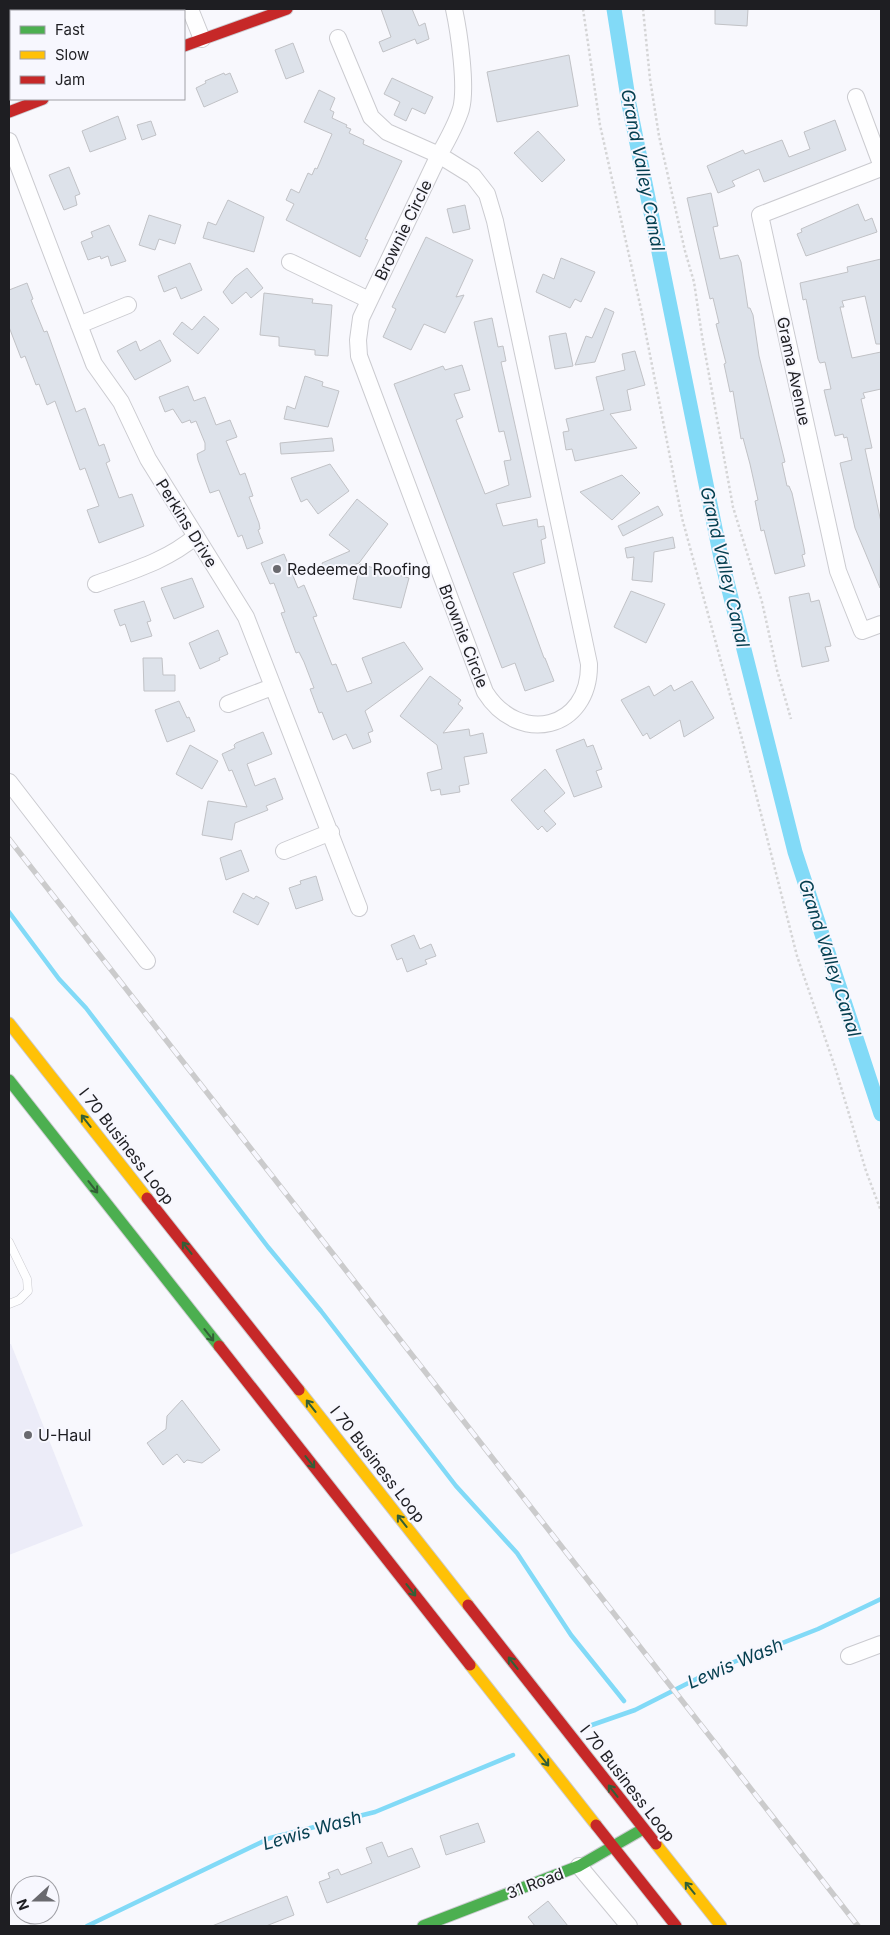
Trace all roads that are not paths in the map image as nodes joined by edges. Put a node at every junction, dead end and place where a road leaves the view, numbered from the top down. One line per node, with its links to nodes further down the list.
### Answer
1 (190, 9): 5 (street)
2 (287, 9): 5 (main road)
3 (454, 9): 11 (street, Brownie Circle)
4 (338, 38): 11 (street)
5 (202, 39): 6 (main road)
6 (185, 46)
7 (856, 97): 12 (street)
8 (40, 100): 9 (main road)
9 (9, 112)
10 (9, 141): 16 (street, Perkins Drive)
11 (440, 155): 14 (street, Brownie Circle); 14 (street, Brownie Circle)
12 (881, 166): 19 (street, Grama Avenue)
13 (290, 262): 14 (street)
14 (369, 300)
15 (128, 305): 16 (street)
16 (78, 325): 17 (street, Perkins Drive)
17 (196, 536): 18 (street); 20 (street, Perkins Drive)
18 (96, 584)
19 (881, 624)
20 (272, 687): 21 (street); 23 (street, Perkins Drive)
21 (228, 704)
22 (9, 782): 26 (street)
23 (331, 832): 24 (street); 25 (street, Perkins Drive)
24 (284, 851)
25 (359, 908)
26 (147, 960)
27 (9, 1023): 35 (main road, I 70 Business Loop, one-way to 27)
28 (9, 1080): 30 (main road)
29 (9, 1086): 30 (main road)
30 (37, 1116): 36 (main road, one-way to 36)
31 (9, 1242): 32 (lane)
32 (9, 1304)
33 (881, 1644): 34 (street)
34 (850, 1656)
35 (643, 1830): 36 (main road, 31 Road); 41 (main road, I 70 Business Loop, one-way to 35)
36 (612, 1848): 37 (main road, 31 Road); 40 (main road)
37 (579, 1866): 38 (main road, 31 Road); 39 (street)
38 (423, 1926)
39 (629, 1926)
40 (676, 1926)
41 (721, 1926)

